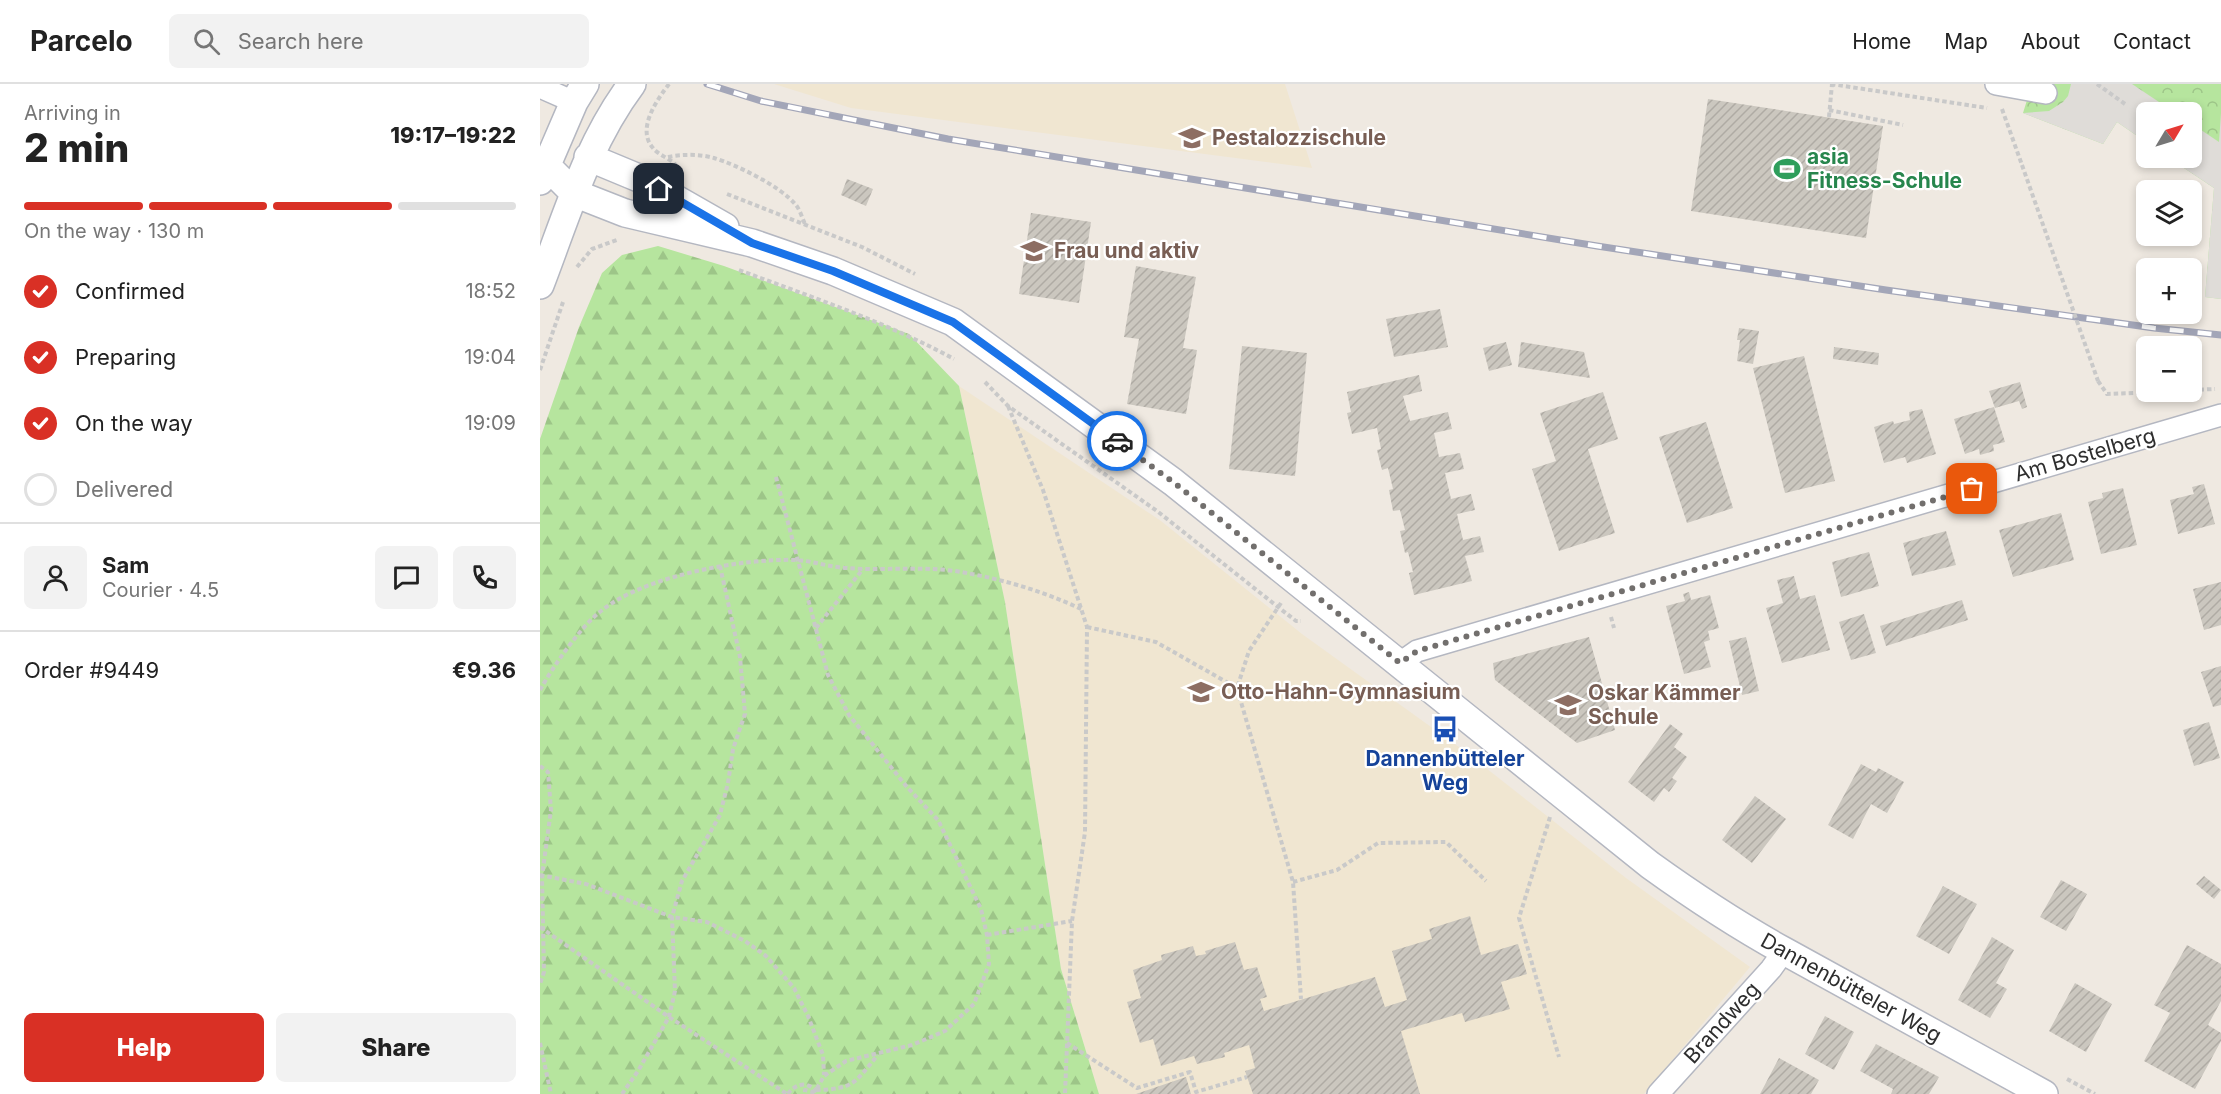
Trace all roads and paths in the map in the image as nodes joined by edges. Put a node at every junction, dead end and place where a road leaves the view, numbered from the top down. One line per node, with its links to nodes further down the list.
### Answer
1 (632, 84): 14 (street)
2 (669, 84): 17 (path)
3 (1832, 84): 10 (path); 11 (path)
4 (2097, 84): 9 (path)
5 (2000, 85): 8 (street); 11 (path)
6 (540, 87): 7 (street)
7 (579, 93): 15 (street)
8 (2046, 93): 11 (path)
9 (2125, 104)
10 (1829, 110): 12 (path); 13 (path)
11 (2002, 110): 29 (path, bridge)
12 (1829, 117)
13 (1903, 125)
14 (588, 157): 15 (street); 16 (street); 19 (street, Dannenbütteler Weg)
15 (543, 173): 16 (street, Dannenbütteler Weg)
16 (574, 193): 19 (street, Dannenbütteler Weg); 22 (street)
17 (806, 224)
18 (626, 241): 21 (path)
19 (752, 243): 36 (street, Dannenbütteler Weg)
20 (729, 267): 24 (path)
21 (577, 268)
22 (540, 285)
23 (566, 296): 25 (path)
24 (957, 361)
25 (540, 370)
26 (981, 378): 30 (path)
27 (2221, 388): 28 (path)
28 (2202, 389)
29 (2136, 393)
30 (1008, 406): 37 (path); 38 (path)
31 (2221, 415): 42 (street, Am Bostelberg)
32 (776, 477): 33 (path)
33 (797, 560): 34 (path); 35 (path); 41 (path)
34 (720, 566): 44 (path); 50 (path)
35 (864, 568): 38 (path); 41 (path)
36 (1296, 580): 37 (path); 42 (street, Dannenbütteler Weg)
37 (1278, 608): 39 (path); 43 (path)
38 (1081, 610): 40 (path)
39 (1307, 620)
40 (1087, 627): 43 (path); 51 (path)
41 (816, 628): 53 (path)
42 (1400, 663): 54 (street, Dannenbütteler Weg)
43 (1237, 688): 49 (path)
44 (540, 690)
45 (540, 766): 47 (path)
46 (1553, 808): 61 (path)
47 (541, 876): 50 (path); 52 (path)
48 (1486, 881): 49 (path)
49 (1293, 882): 56 (path)
50 (672, 917): 57 (path); 62 (path)
51 (1072, 921): 53 (path); 58 (path)
52 (541, 928): 55 (path); 57 (path)
53 (987, 935): 60 (path)
54 (1784, 951): 70 (street, Brandweg); 71 (street, Dannenbütteler Weg)
55 (540, 984)
56 (1301, 999)
57 (669, 1017): 67 (path); 68 (path)
58 (1067, 1043): 63 (path); 69 (path)
59 (540, 1044): 66 (path)
60 (879, 1054): 62 (path); 65 (path)
61 (1559, 1057)
62 (824, 1076): 65 (path)
63 (1247, 1077)
64 (805, 1092): 65 (path)
65 (816, 1093): 68 (path)
66 (551, 1094)
67 (622, 1094)
68 (787, 1094)
69 (1065, 1094)
70 (1658, 1094)
71 (2044, 1094)

